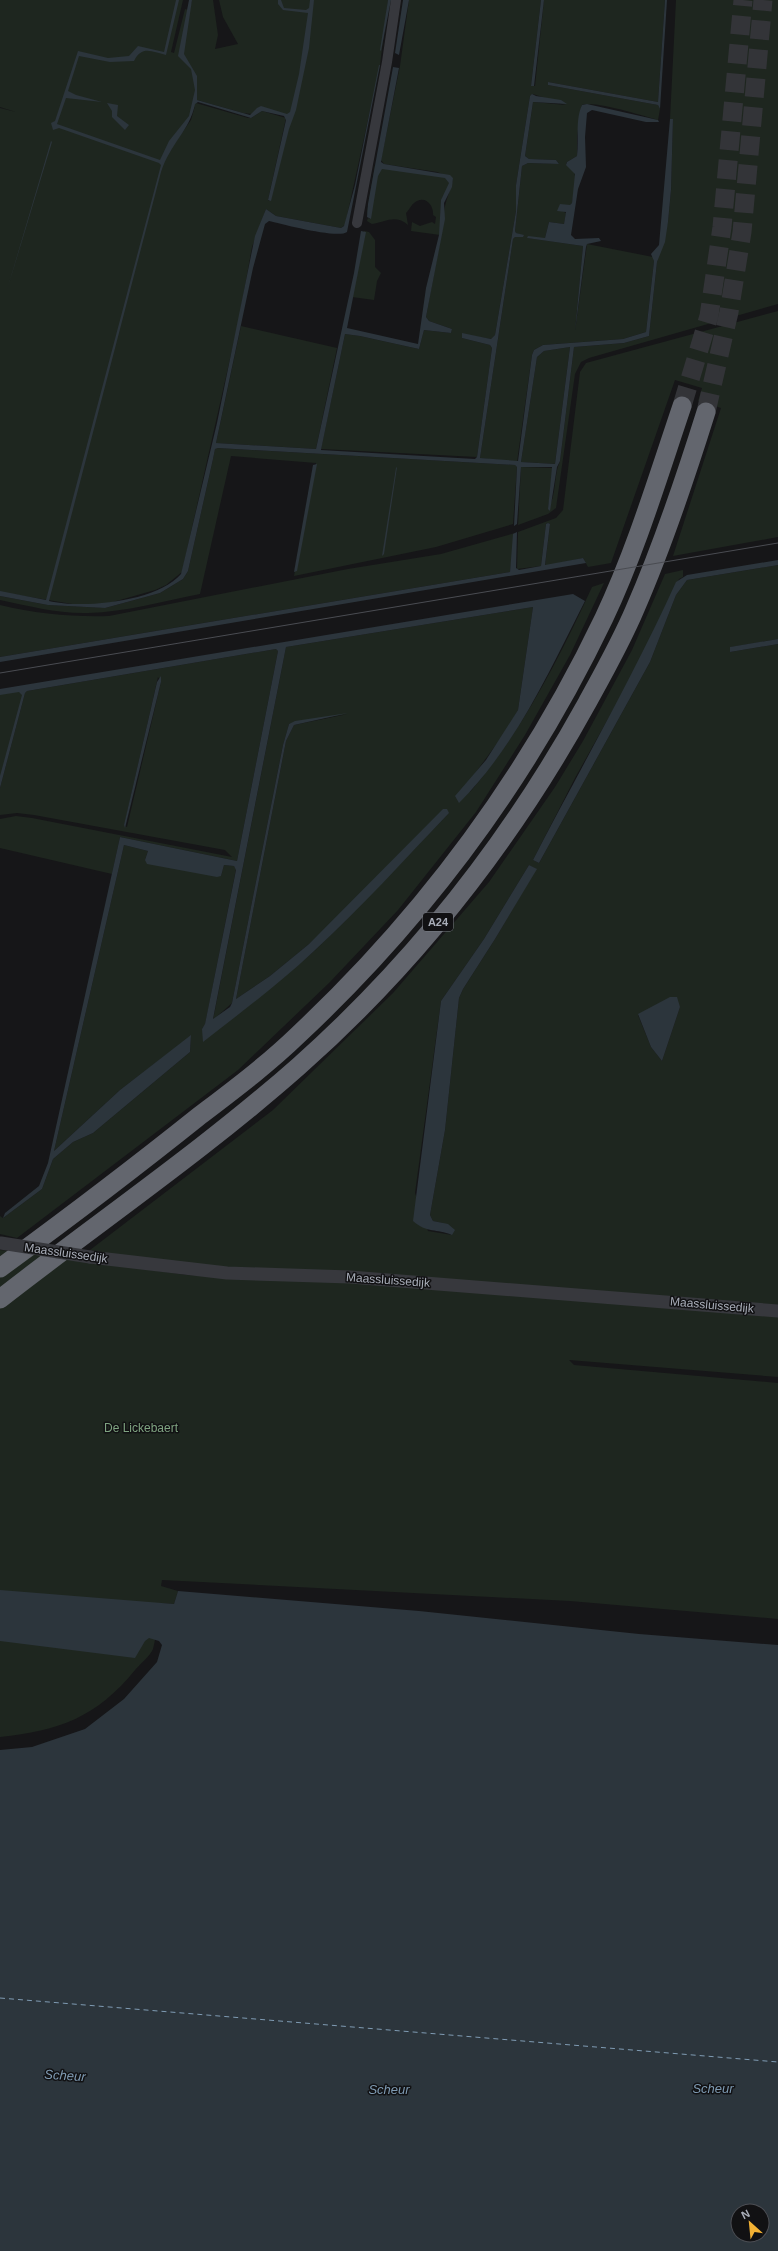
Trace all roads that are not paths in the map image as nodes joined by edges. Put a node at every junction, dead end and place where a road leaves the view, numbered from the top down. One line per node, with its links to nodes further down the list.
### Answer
1 (396, 0): 2 (street)
2 (356, 223)
3 (682, 406): 6 (highway, A24)
4 (706, 412): 7 (highway, A24)
5 (1, 1243): 8 (street, Maassluissedijk, bridge)
6 (0, 1268)
7 (0, 1299)
8 (778, 1311)

